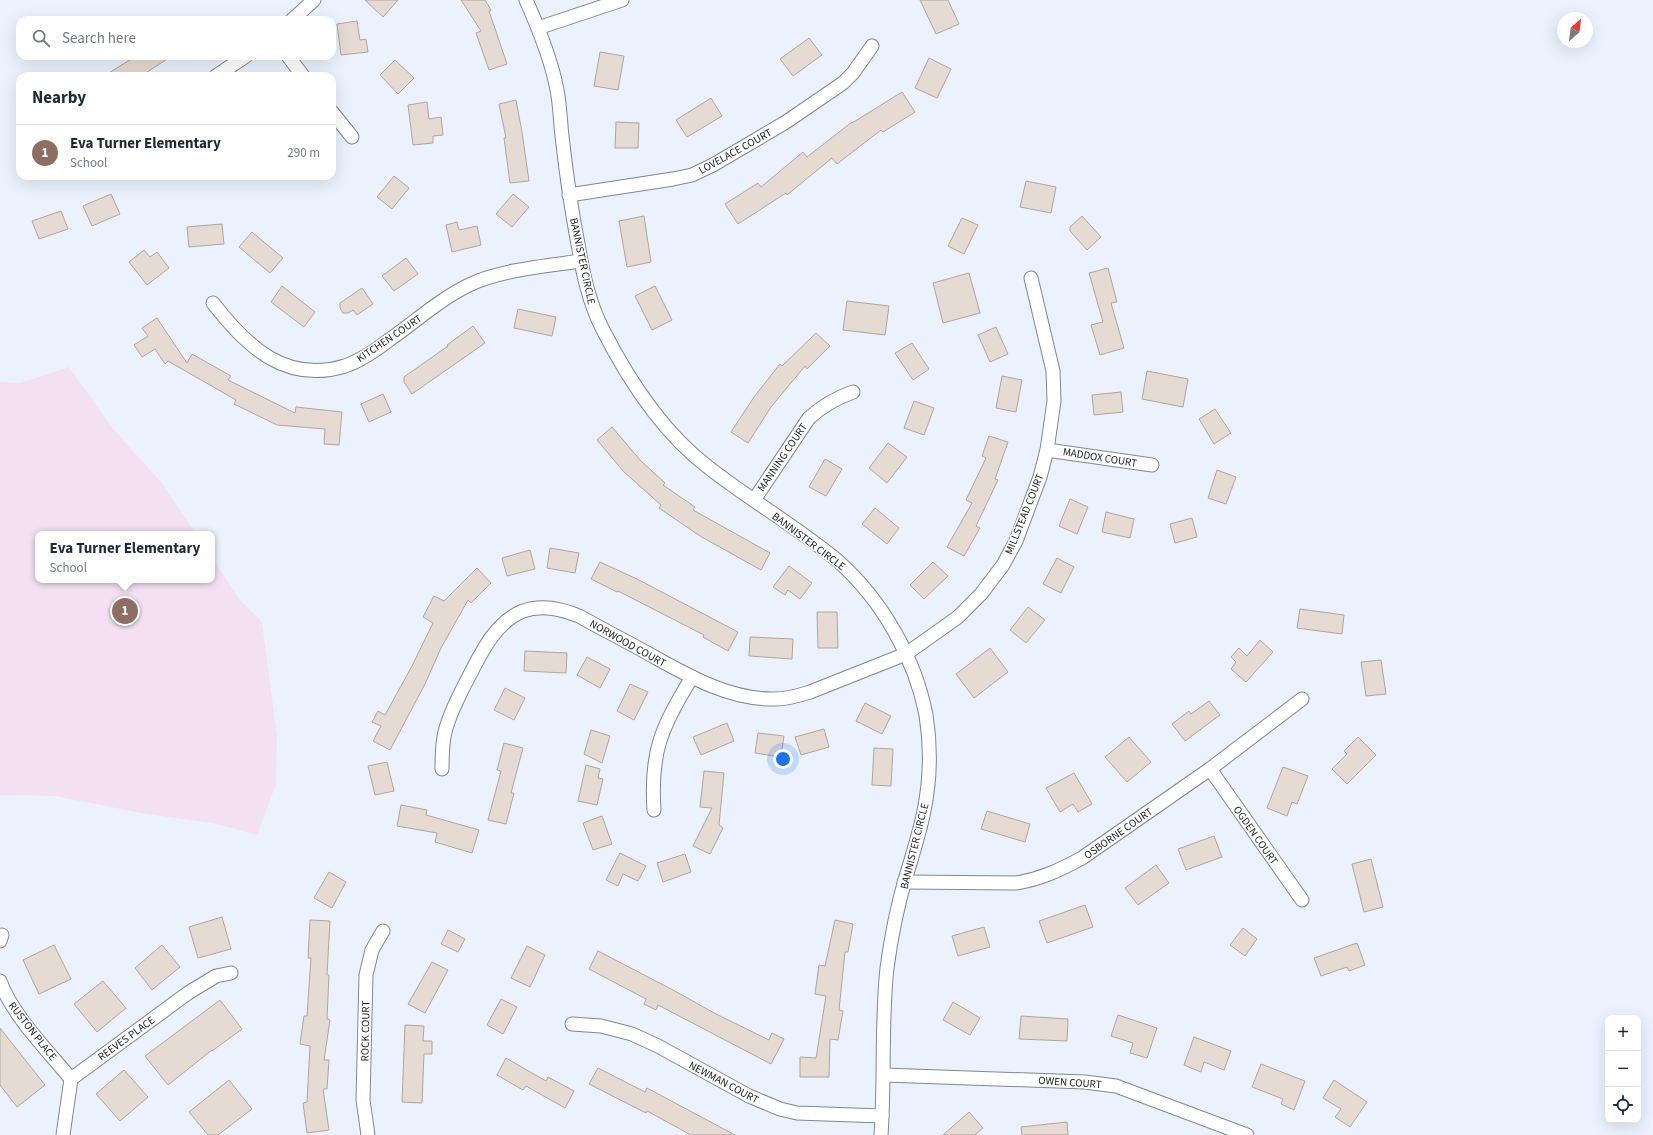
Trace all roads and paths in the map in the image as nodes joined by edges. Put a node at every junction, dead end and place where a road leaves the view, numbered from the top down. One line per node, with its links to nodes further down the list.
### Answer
1 (314, 0): 4 (street)
2 (526, 0): 5 (street, BANNISTER CIRCLE)
3 (622, 0): 5 (street)
4 (296, 16)
5 (538, 28): 13 (street, BANNISTER CIRCLE)
6 (872, 46): 13 (street, LOVELACE COURT)
7 (240, 60): 9 (street)
8 (291, 60): 10 (street)
9 (222, 72)
10 (300, 72)
11 (336, 117): 12 (street)
12 (352, 137)
13 (569, 194): 14 (street, BANNISTER CIRCLE)
14 (581, 261): 16 (street, KITCHEN COURT); 20 (street, BANNISTER CIRCLE)
15 (1031, 278): 18 (street, MILLSTEAD COURT)
16 (214, 303)
17 (853, 392): 20 (street, MANNING COURT)
18 (1047, 450): 19 (street, MADDOX COURT); 21 (street, MILLSTEAD COURT)
19 (1152, 465)
20 (754, 500): 21 (street, BANNISTER CIRCLE)
21 (906, 654): 22 (street, NORWOOD COURT); 27 (street, BANNISTER CIRCLE)
22 (692, 678): 24 (street, NORWOOD COURT); 26 (street)
23 (1302, 698): 25 (street, OSBORNE COURT)
24 (442, 769)
25 (1210, 769): 27 (street, OSBORNE COURT); 28 (street, OGDEN COURT)
26 (654, 810)
27 (904, 882): 33 (street, BANNISTER CIRCLE)
28 (1302, 900)
29 (383, 931): 37 (street, ROCK COURT)
30 (231, 973): 34 (street, REEVES PLACE)
31 (0, 981): 34 (street, RUSTON PLACE)
32 (572, 1024): 35 (street, NEWMAN COURT)
33 (884, 1075): 35 (street, BANNISTER CIRCLE); 39 (street, OWEN COURT)
34 (71, 1079): 36 (street)
35 (882, 1116): 38 (street, BANNISTER CIRCLE)
36 (60, 1134)
37 (368, 1135)
38 (881, 1135)
39 (1247, 1135)

